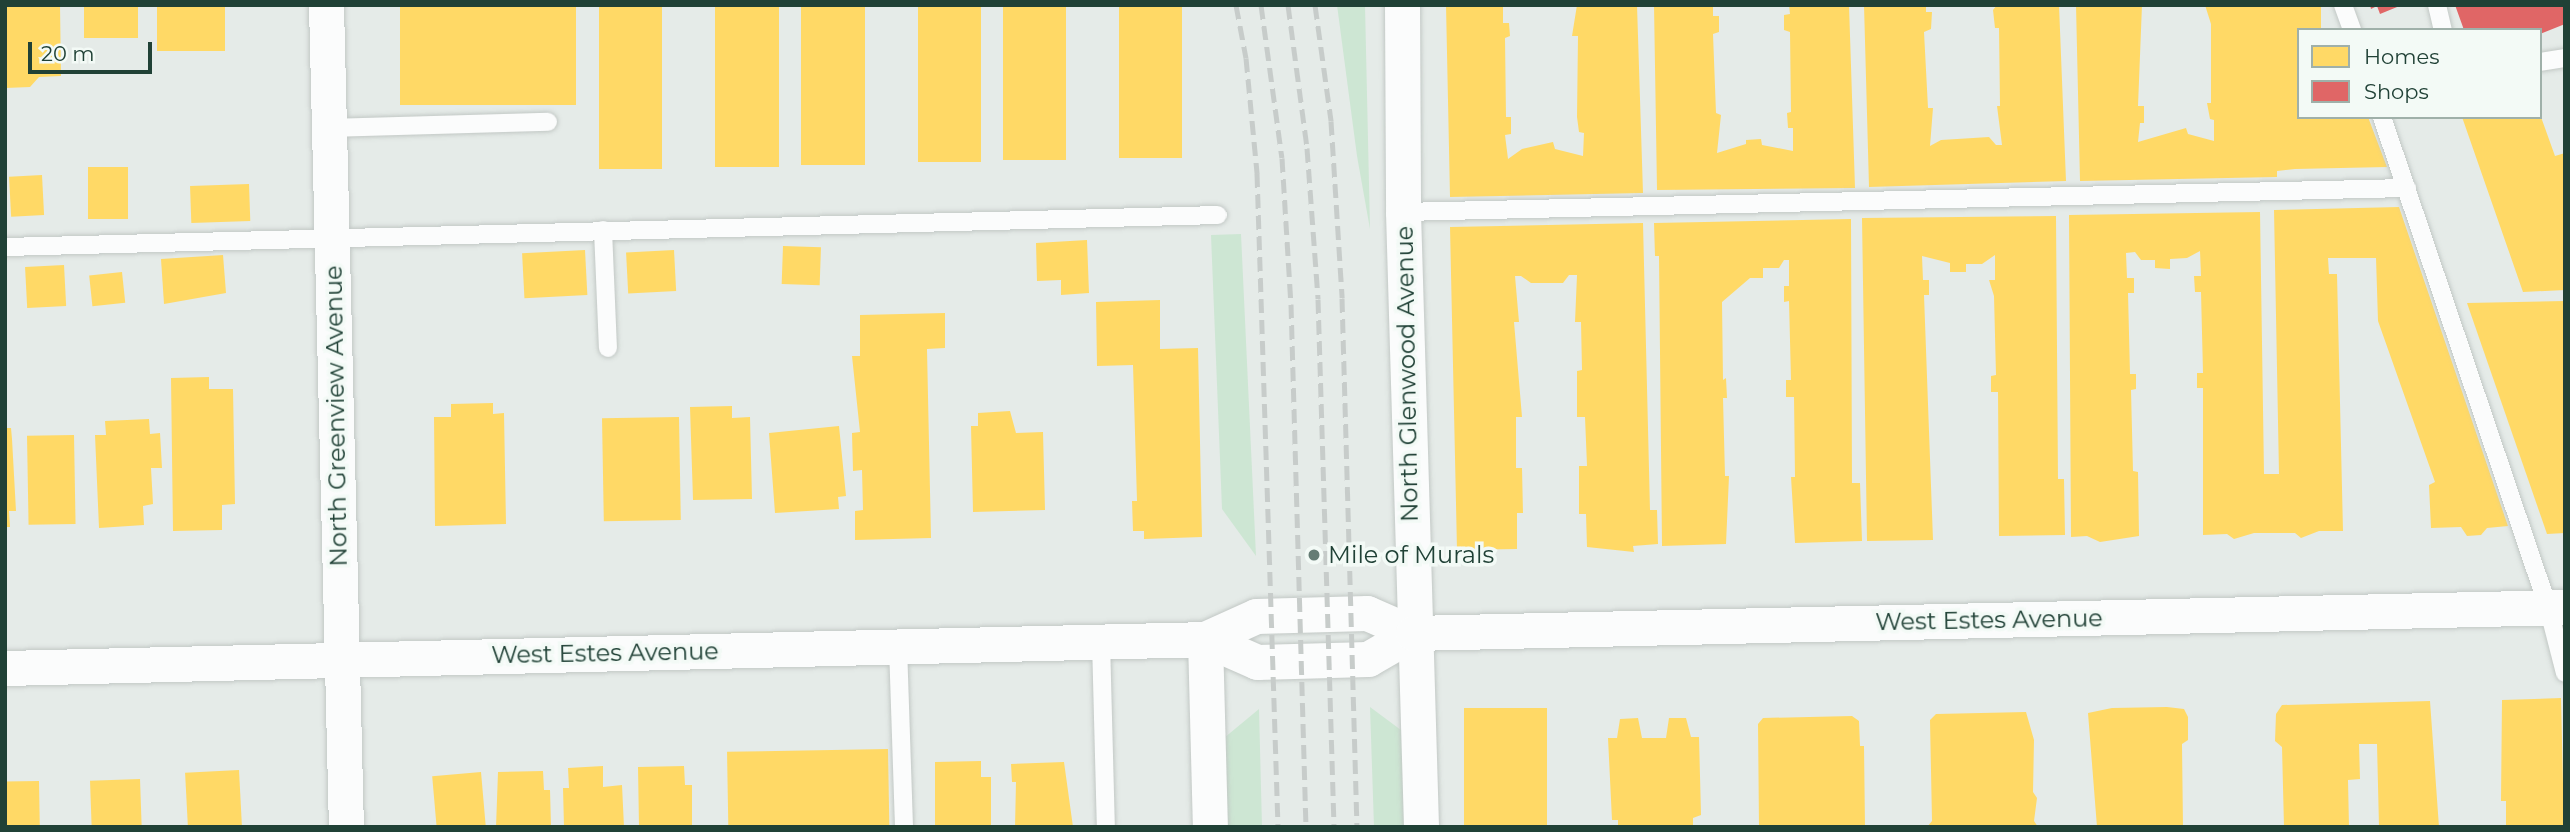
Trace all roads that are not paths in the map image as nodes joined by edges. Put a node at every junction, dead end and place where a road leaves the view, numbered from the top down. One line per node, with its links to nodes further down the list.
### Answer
1 (326, 5): 11 (street, North Greenview Avenue)
2 (1402, 5): 13 (street, North Glenwood Avenue)
3 (2343, 5): 5 (lane)
4 (2437, 5): 6 (lane)
5 (2351, 28)
6 (2443, 28)
7 (2565, 58): 8 (lane)
8 (2542, 62)
9 (2383, 119): 12 (lane)
10 (548, 122): 11 (lane)
11 (328, 128): 16 (street, North Greenview Avenue)
12 (2407, 188): 13 (lane); 19 (lane)
13 (1403, 212): 20 (street, North Glenwood Avenue)
14 (1218, 215): 15 (lane)
15 (603, 230): 16 (lane); 18 (lane)
16 (332, 237): 17 (lane); 24 (street, North Greenview Avenue)
17 (5, 247)
18 (608, 348)
19 (2556, 607): 20 (street, West Estes Avenue); 26 (lane)
20 (1413, 633): 21 (street, West Estes Avenue); 21 (street, West Estes Avenue); 31 (street, North Glenwood Avenue)
21 (1205, 639): 22 (street, West Estes Avenue); 30 (street)
22 (1101, 641): 23 (street, West Estes Avenue); 29 (lane)
23 (898, 646): 24 (street, West Estes Avenue); 28 (lane)
24 (342, 659): 25 (street, West Estes Avenue); 27 (street, North Greenview Avenue)
25 (5, 668)
26 (2565, 673)
27 (346, 827)
28 (904, 827)
29 (1106, 827)
30 (1210, 827)
31 (1421, 827)

